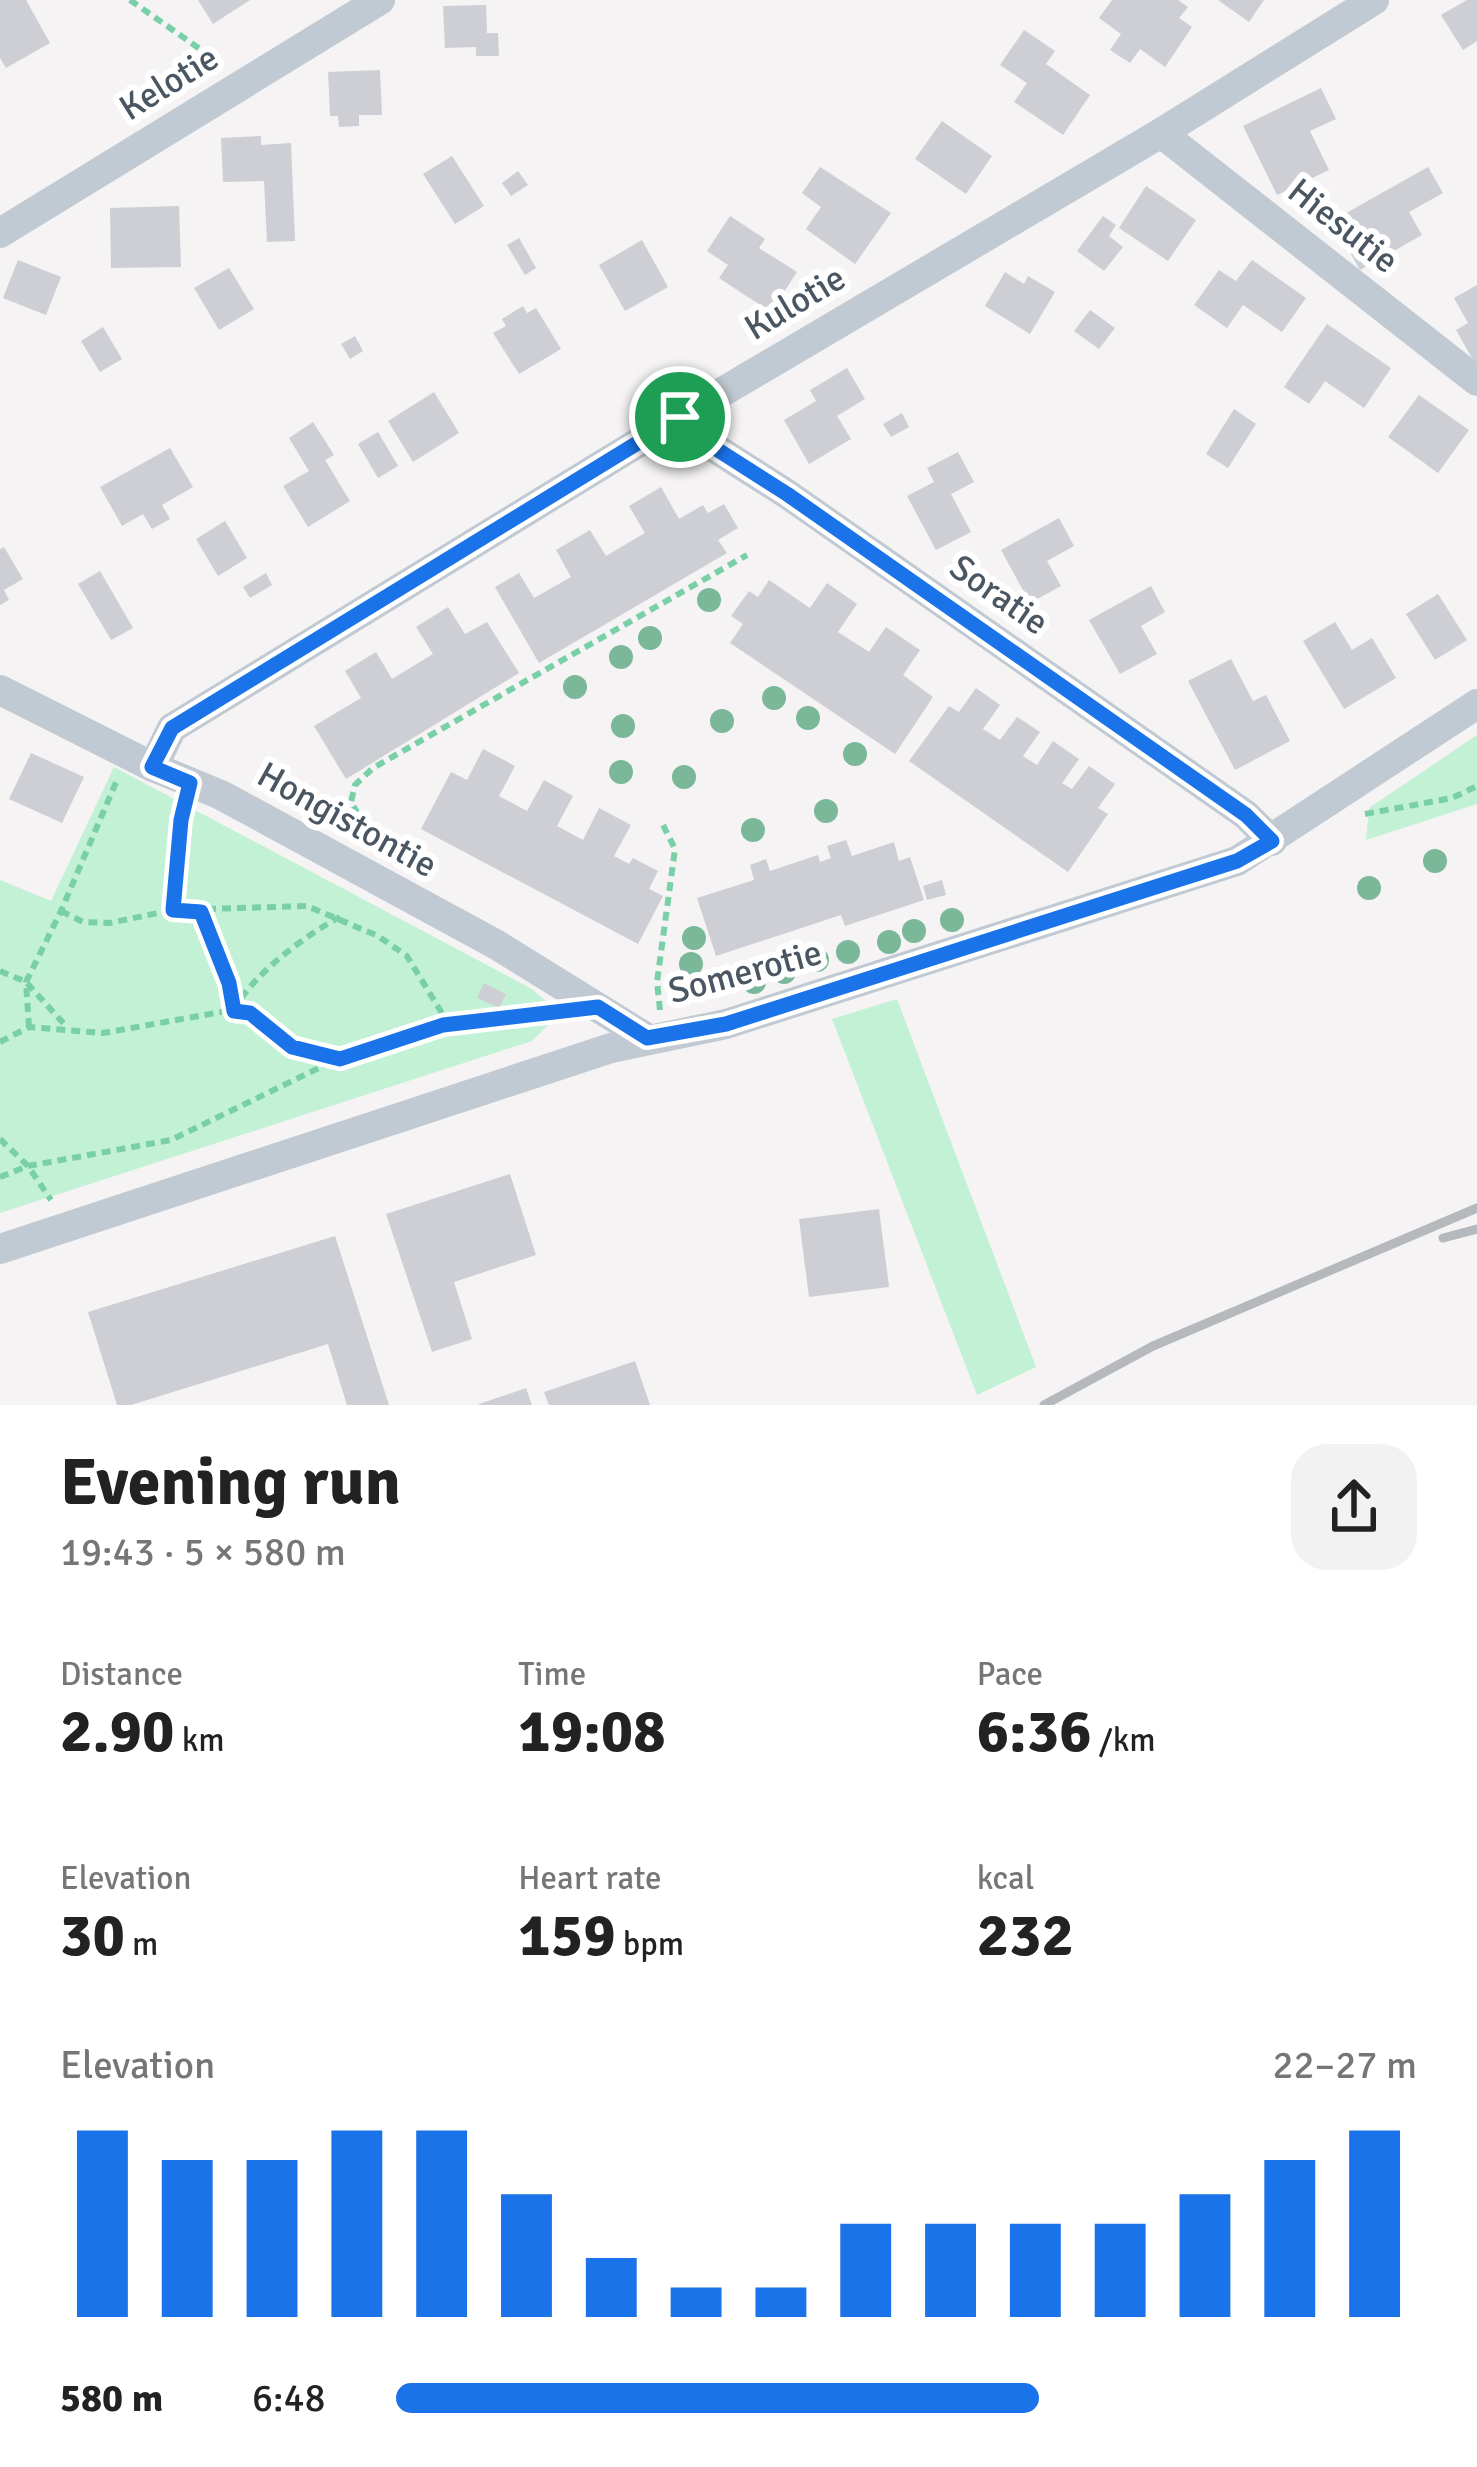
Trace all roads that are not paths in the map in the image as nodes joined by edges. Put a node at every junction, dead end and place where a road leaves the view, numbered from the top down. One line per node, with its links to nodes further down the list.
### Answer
1 (380, 0): 4 (street, Kelotie)
2 (1374, 0): 3 (street, Kulotie)
3 (1161, 133): 5 (street, Hiesutie); 6 (street, Kulotie)
4 (0, 233)
5 (1477, 381)
6 (680, 417): 9 (street, Kulotie); 10 (street, Soratie)
7 (0, 690): 9 (street, Hongistontie)
8 (1477, 704): 10 (street, Somerotie)
9 (141, 761): 11 (street, Hongistontie)
10 (1272, 841): 11 (street, Somerotie)
11 (655, 1036): 12 (street, Somerotie)
12 (0, 1249)

